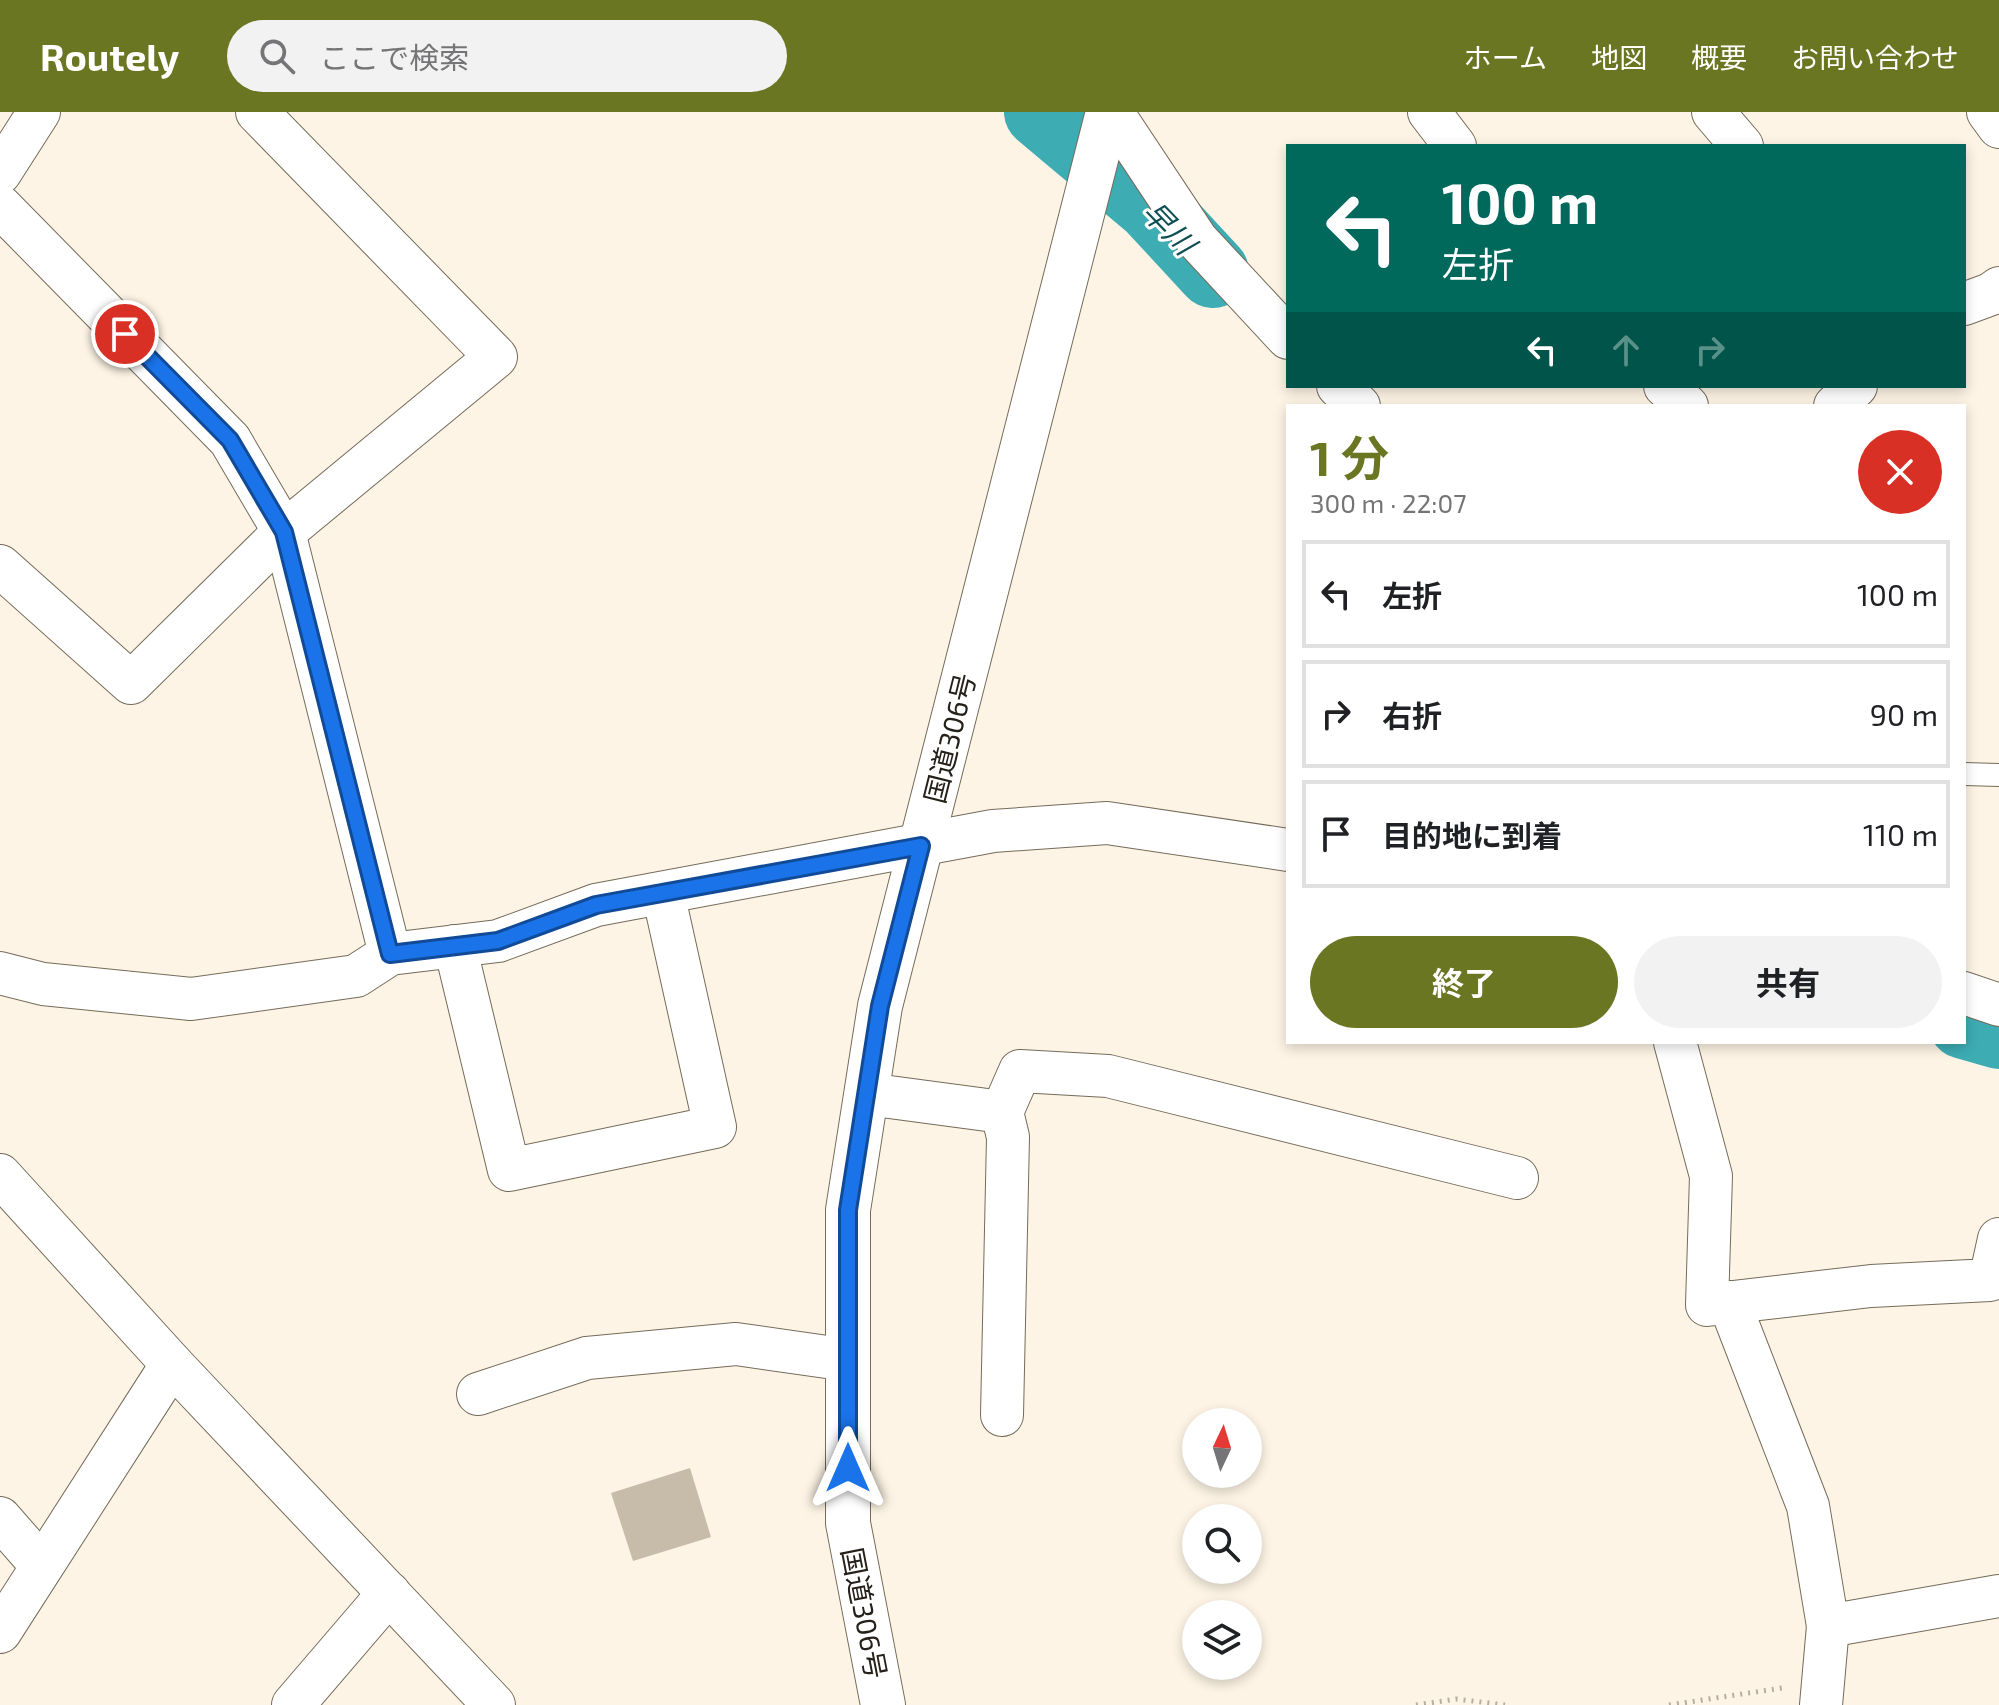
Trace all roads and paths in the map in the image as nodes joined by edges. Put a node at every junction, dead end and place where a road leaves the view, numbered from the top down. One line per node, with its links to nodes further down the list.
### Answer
1 (39, 112): 10 (street)
2 (257, 112): 19 (street)
3 (1429, 112): 8 (street)
4 (1713, 112): 9 (street)
5 (1988, 112): 7 (street)
6 (1107, 119): 12 (street); 23 (highway, 国道306号)
7 (1999, 127)
8 (1453, 144)
9 (1740, 144)
10 (0, 173)
11 (0, 206): 19 (street)
12 (1286, 336)
13 (1340, 388): 16 (street)
14 (1667, 388): 17 (street)
15 (1854, 388): 18 (street)
16 (1357, 404)
17 (1685, 404)
18 (1837, 404)
19 (284, 532): 20 (street); 27 (street)
20 (0, 566)
21 (1966, 774): 22 (lane)
22 (1999, 775)
23 (921, 846): 24 (street); 25 (street); 32 (highway, 国道306号)
24 (1286, 850)
25 (663, 893): 26 (street); 26 (street)
26 (455, 946): 27 (street)
27 (390, 954): 28 (street)
28 (0, 973)
29 (1966, 994): 30 (street)
30 (1999, 1005)
31 (1676, 1044): 37 (street)
32 (867, 1094): 33 (street); 38 (highway, 国道306号)
33 (1002, 1112): 35 (street); 41 (street)
34 (0, 1175): 39 (street)
35 (1517, 1178)
36 (1999, 1239): 37 (street)
37 (1729, 1302): 46 (street)
38 (848, 1360): 40 (street); 51 (highway, 国道306号)
39 (172, 1364): 43 (street); 44 (street)
40 (478, 1394)
41 (1002, 1415)
42 (0, 1518): 43 (street)
43 (42, 1566): 47 (street)
44 (389, 1593): 49 (street); 50 (street)
45 (1999, 1596): 46 (street)
46 (1828, 1626): 48 (street)
47 (0, 1632)
48 (1822, 1694): 54 (path)
49 (293, 1705)
50 (494, 1705)
51 (883, 1705)
52 (1416, 1705): 53 (path)
53 (1505, 1705)
54 (1669, 1705)

